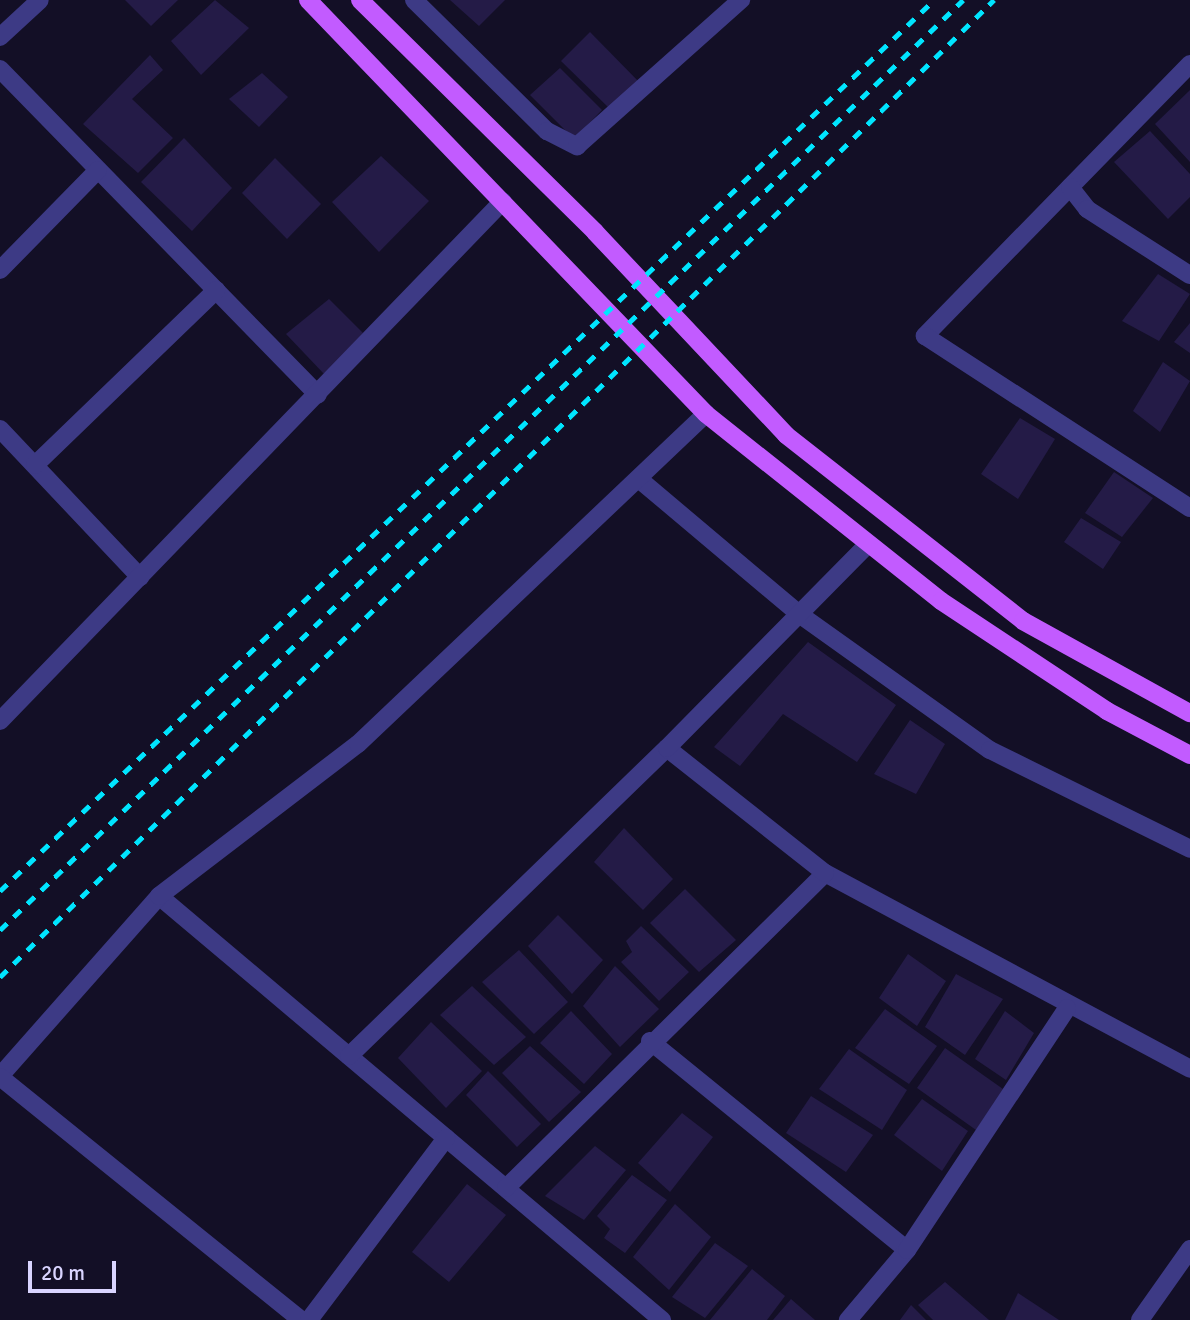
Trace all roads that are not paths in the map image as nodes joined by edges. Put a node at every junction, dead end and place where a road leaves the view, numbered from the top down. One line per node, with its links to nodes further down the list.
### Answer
1 (40, 0): 6 (street)
2 (308, 0): 11 (main road)
3 (360, 0): 24 (main road)
4 (414, 0): 5 (street)
5 (741, 0)
6 (0, 37)
7 (1190, 64): 10 (street)
8 (0, 69): 9 (street)
9 (98, 170): 12 (street); 14 (street)
10 (1070, 187): 13 (street); 20 (street)
11 (503, 201): 15 (street); 16 (main road)
12 (0, 270)
13 (1190, 275)
14 (216, 290): 15 (street); 18 (street)
15 (317, 395): 22 (street)
16 (706, 414): 19 (street); 21 (main road)
17 (0, 429): 18 (street)
18 (35, 465): 22 (street)
19 (640, 480): 23 (street); 30 (street)
20 (1190, 508)
21 (868, 544): 23 (street); 27 (main road)
22 (140, 577): 25 (street)
23 (799, 614): 26 (street); 28 (street)
24 (1190, 713)
25 (0, 721)
26 (667, 748): 29 (street); 33 (street)
27 (1190, 755)
28 (1190, 849)
29 (825, 873): 31 (street); 32 (street)
30 (159, 896): 33 (street); 35 (street)
31 (1067, 1008): 34 (street); 39 (street)
32 (650, 1041): 37 (street); 39 (street)
33 (349, 1056): 36 (street)
34 (1190, 1069)
35 (0, 1076): 40 (street)
36 (446, 1138): 37 (street); 41 (street)
37 (506, 1188): 42 (street)
38 (1190, 1249): 44 (street)
39 (907, 1250): 43 (street)
40 (301, 1320)
41 (309, 1320)
42 (662, 1320)
43 (848, 1320)
44 (1140, 1320)

